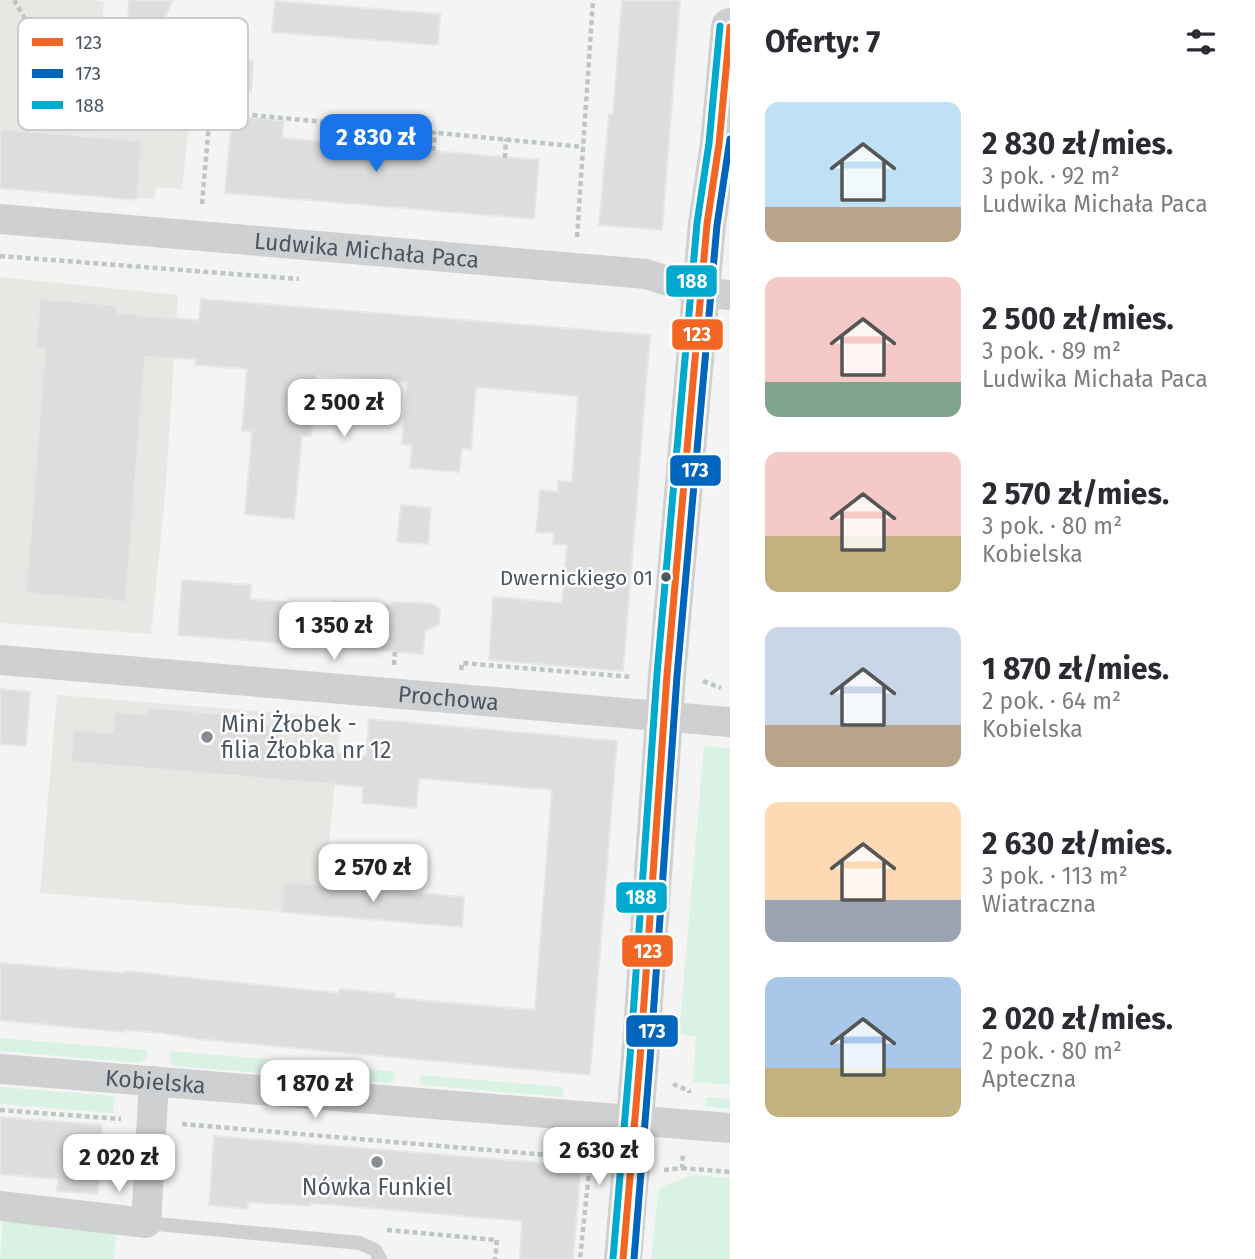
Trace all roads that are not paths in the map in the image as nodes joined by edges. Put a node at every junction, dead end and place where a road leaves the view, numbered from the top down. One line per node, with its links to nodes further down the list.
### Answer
1 (730, 27): 3 (street)
2 (0, 219): 3 (street, Ludwika Michała Paca)
3 (716, 294): 5 (street)
4 (0, 660): 5 (street, Prochowa)
5 (664, 717): 6 (street, Prochowa); 9 (street)
6 (730, 722)
7 (0, 1069): 8 (street, Kobielska)
8 (154, 1081): 9 (street, Kobielska); 12 (street)
9 (634, 1119): 10 (street, Kobielska); 14 (street)
10 (730, 1128)
11 (0, 1206): 12 (street)
12 (146, 1223): 13 (lane)
13 (380, 1259)
14 (623, 1259)

